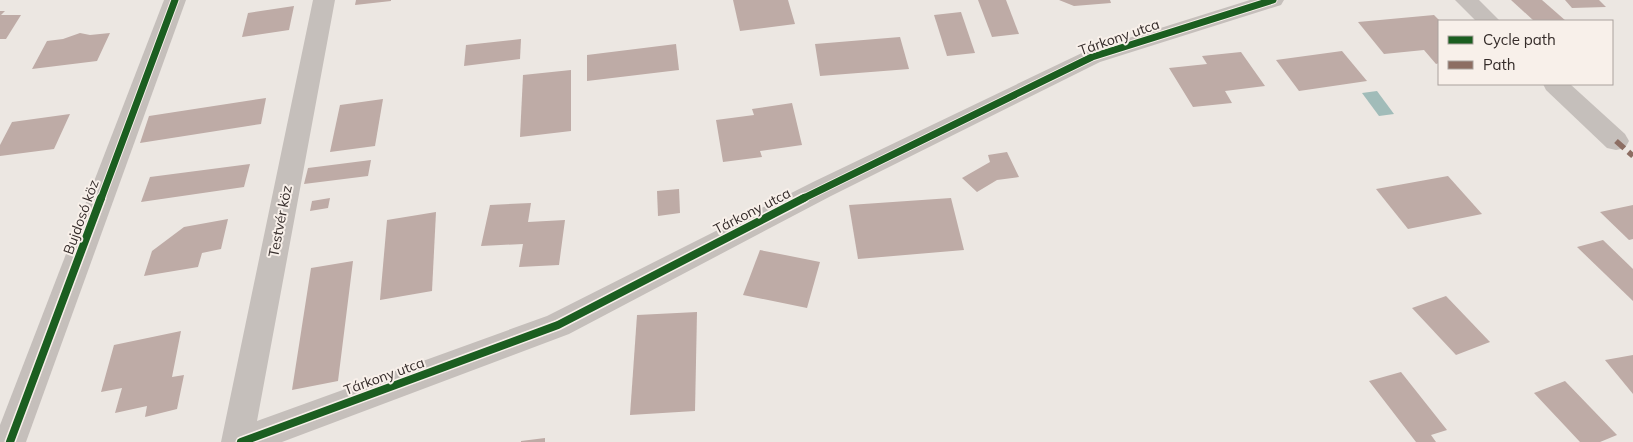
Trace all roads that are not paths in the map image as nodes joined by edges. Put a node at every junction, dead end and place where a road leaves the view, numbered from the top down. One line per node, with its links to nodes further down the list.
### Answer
1 (175, 0): 8 (street, Bujdosó köz)
2 (324, 0): 9 (street, Testvér köz)
3 (1273, 0): 10 (street, Tárkony utca)
4 (1466, 0): 5 (street)
5 (1488, 20)
6 (1556, 85): 7 (street)
7 (1616, 141)
8 (10, 442)
9 (237, 442)
10 (241, 442)

